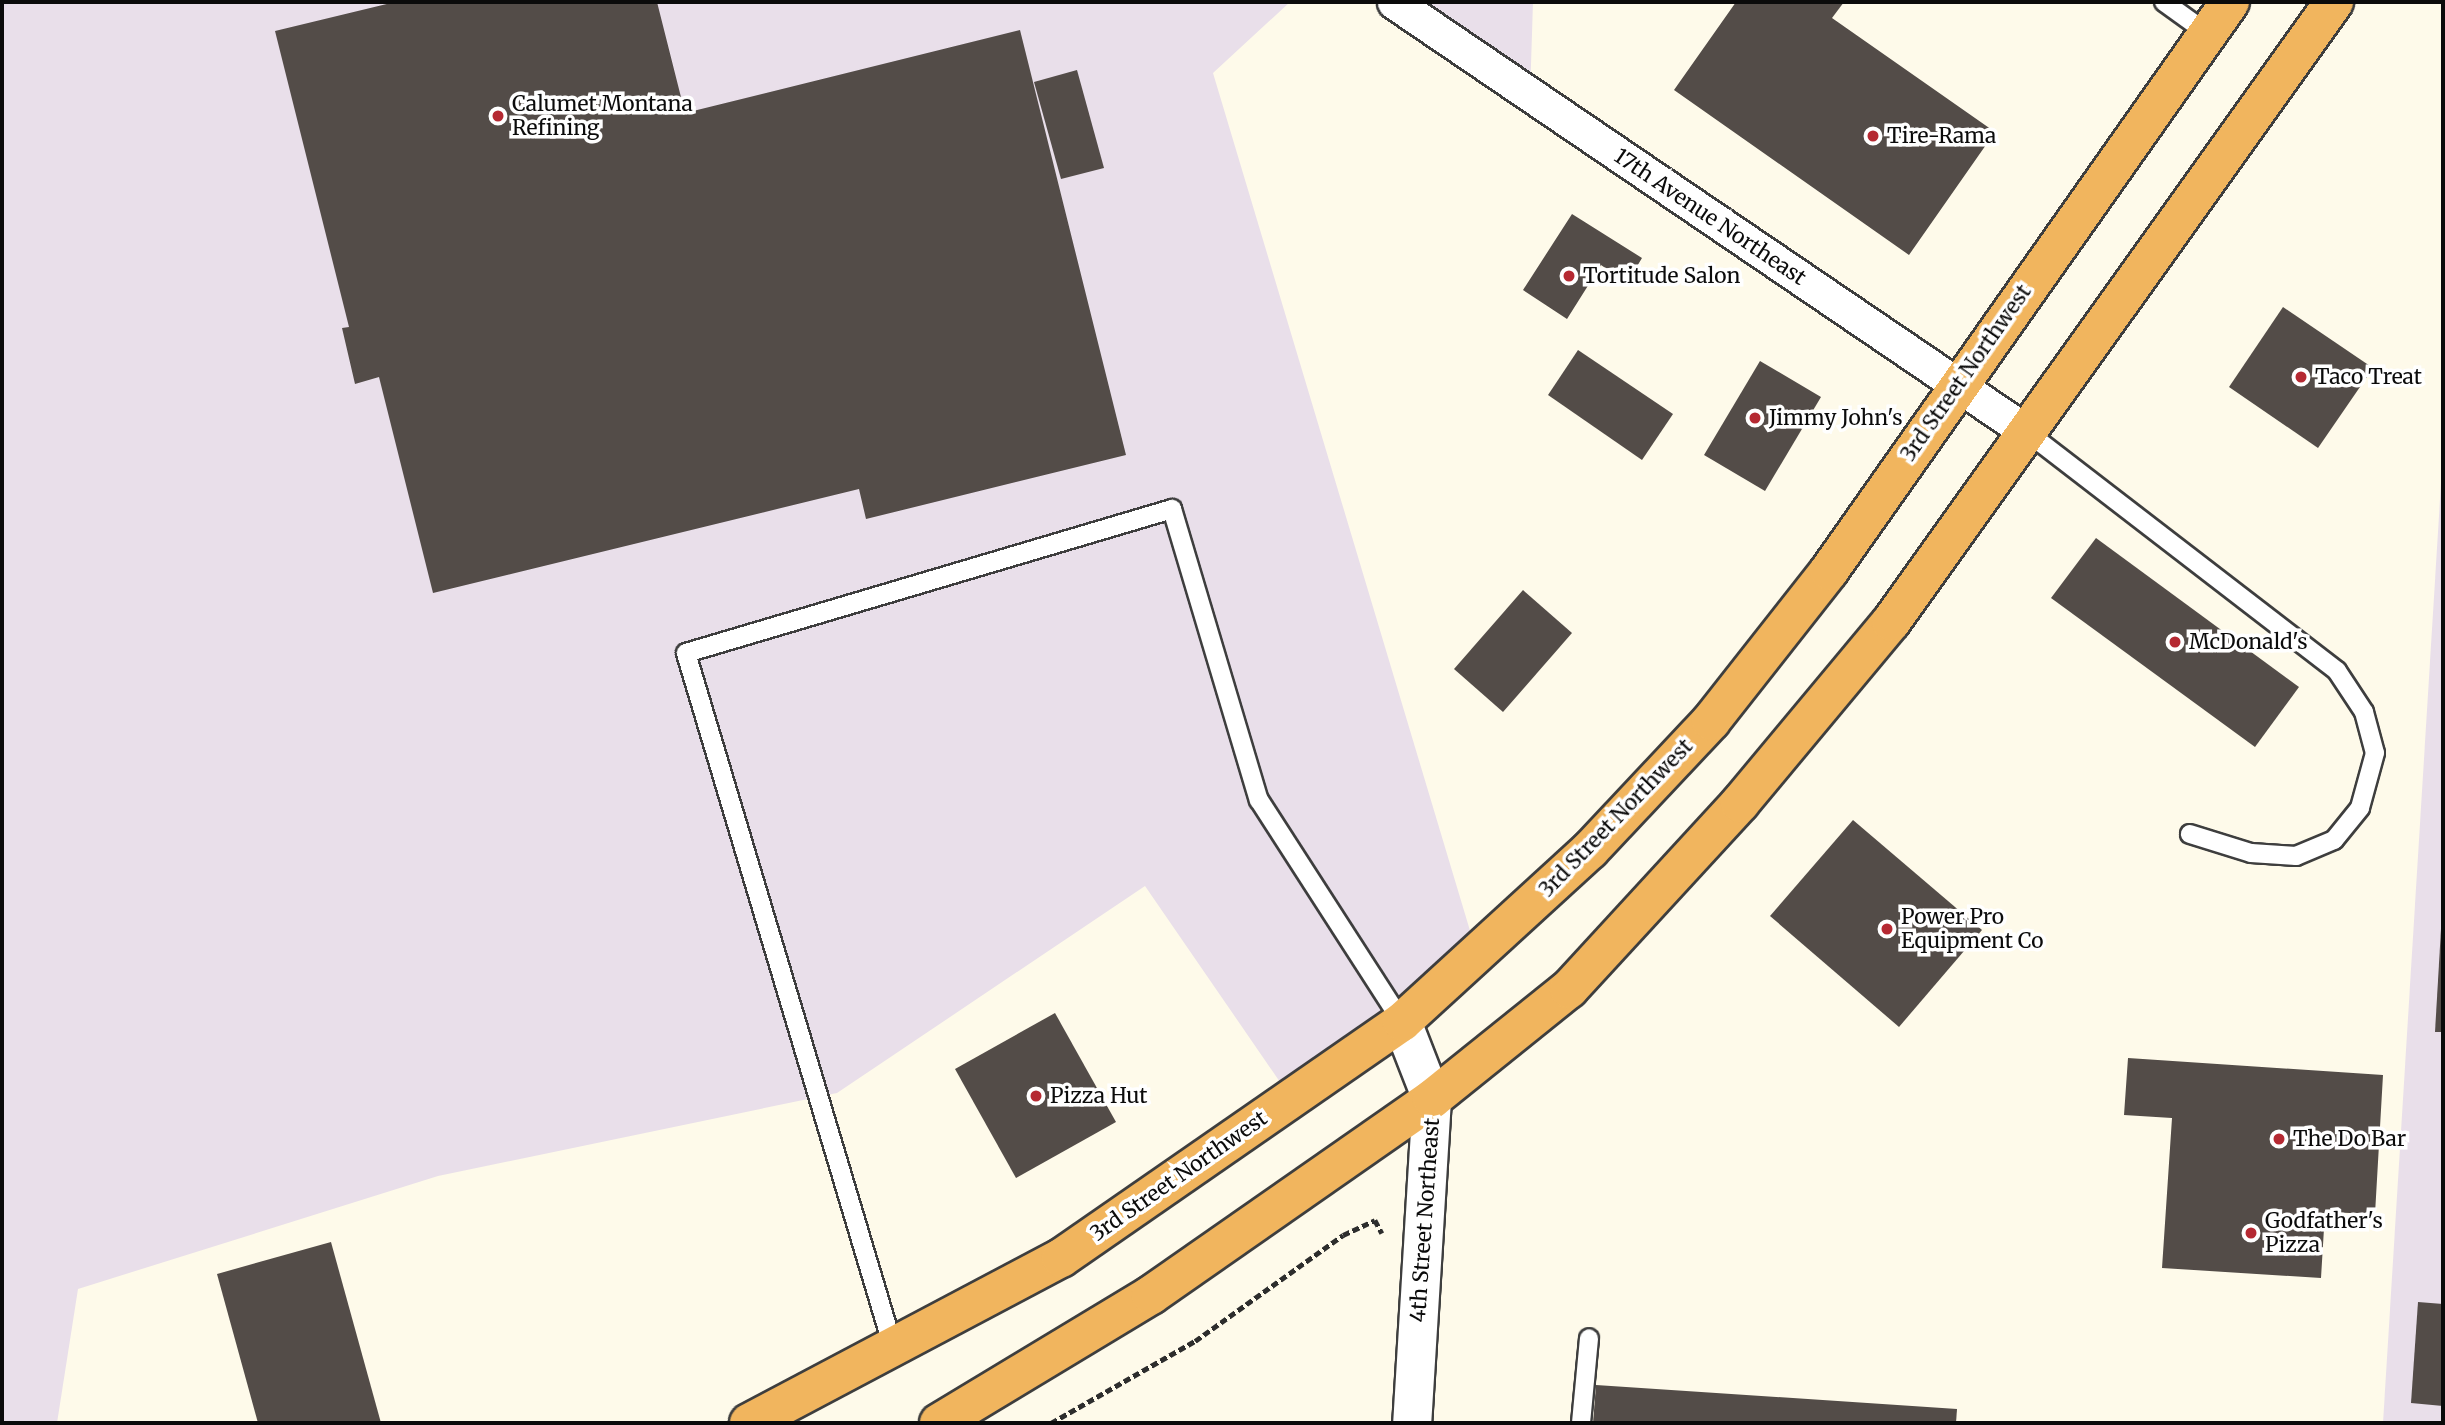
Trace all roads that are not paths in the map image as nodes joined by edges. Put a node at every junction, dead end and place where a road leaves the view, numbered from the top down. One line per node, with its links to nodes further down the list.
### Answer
1 (1394, 2): 6 (street, 17th Avenue Northeast)
2 (2164, 2): 5 (lane)
3 (2230, 2): 5 (highway, 3rd Street Northwest)
4 (2334, 2): 7 (highway)
5 (2207, 33): 6 (highway, 3rd Street Northwest)
6 (1956, 384): 7 (street, 17th Avenue Northeast); 9 (highway, 3rd Street Northwest)
7 (2027, 432): 8 (lane); 10 (highway)
8 (2190, 834)
9 (1402, 1022): 10 (street, 4th Street Northeast); 12 (highway, 3rd Street Northwest); 12 (lane)
10 (1432, 1099): 14 (highway); 15 (street, 4th Street Northeast)
11 (1589, 1338): 16 (lane)
12 (894, 1350): 13 (highway, 3rd Street Northwest)
13 (749, 1423)
14 (939, 1423)
15 (1412, 1423)
16 (1581, 1423)

